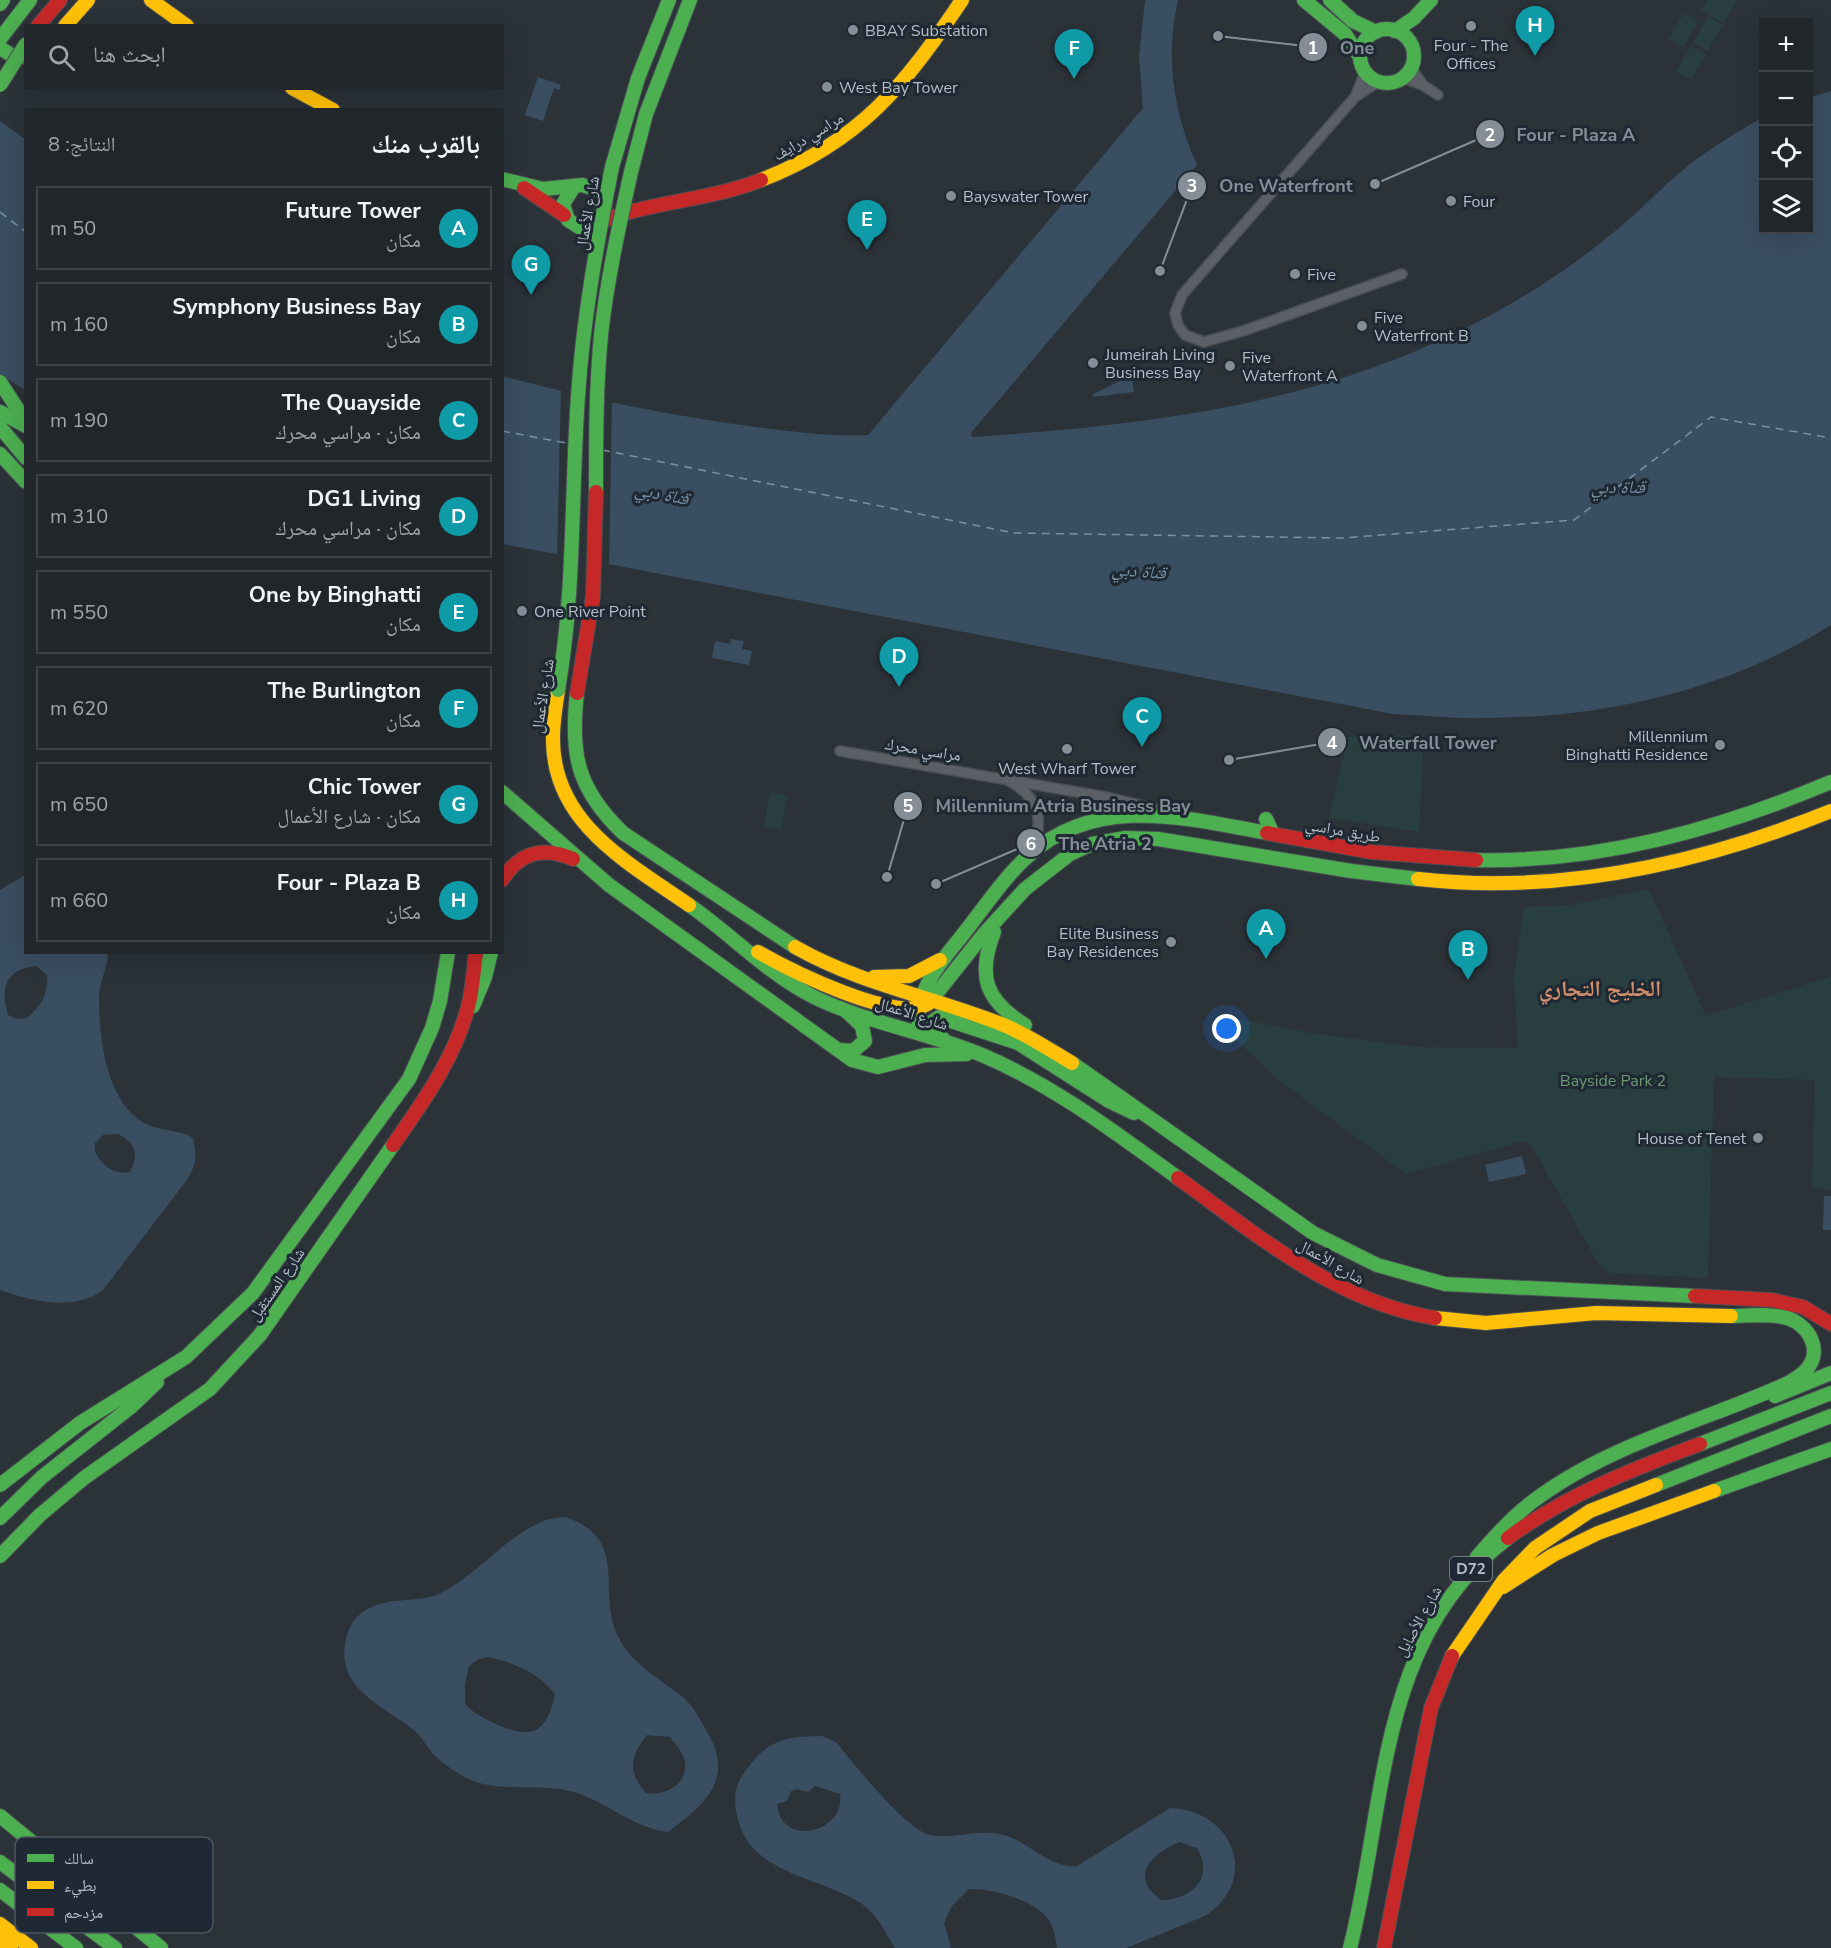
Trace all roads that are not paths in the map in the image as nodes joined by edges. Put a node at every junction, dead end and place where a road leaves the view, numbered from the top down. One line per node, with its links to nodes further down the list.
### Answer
1 (3, 0): 12 (street)
2 (30, 0): 20 (street)
3 (60, 0): 15 (street)
4 (88, 0): 16 (street)
5 (151, 0): 17 (street)
6 (669, 0): 62 (street, شارع الأعمال, bridge)
7 (690, 0): 67 (street, شارع الأعمال, bridge)
8 (955, 0): 14 (street)
9 (962, 0): 14 (street)
10 (1304, 0): 25 (street)
11 (1330, 0): 19 (street)
12 (0, 4)
13 (1427, 5): 18 (street); 21 (street)
14 (947, 22): 38 (street, مراسي درايف)
15 (40, 24)
16 (67, 24)
17 (184, 24)
18 (1395, 31): 19 (street); 21 (street)
19 (1376, 32): 25 (street)
20 (0, 39)
21 (1409, 41): 27 (street)
22 (24, 47): 29 (street, bridge)
23 (0, 48): 24 (street)
24 (24, 57)
25 (1360, 57): 26 (street)
26 (1365, 72): 28 (street); 32 (street)
27 (1407, 73): 28 (street); 31 (street)
28 (1378, 82): 32 (street)
29 (0, 86)
30 (296, 90): 33 (street)
31 (1438, 95)
32 (1355, 97): 41 (street)
33 (329, 108)
34 (504, 180): 35 (street)
35 (517, 184): 36 (street); 39 (street)
36 (573, 188): 37 (street); 39 (street)
37 (600, 192): 38 (street, مراسي درايف); 40 (street)
38 (642, 206): 40 (street, مراسي درايف)
39 (564, 215): 40 (street)
40 (597, 223)
41 (1402, 274)
42 (0, 381): 44 (street)
43 (0, 412): 45 (street)
44 (24, 421)
45 (24, 423)
46 (0, 427): 48 (street)
47 (0, 454): 49 (street)
48 (24, 456)
49 (24, 480)
50 (840, 751): 51 (street, مراسي محرك)
51 (1001, 778): 55 (street, مراسي محرك); 58 (street, مراسي محرك)
52 (1831, 782): 57 (street, طريق مراسي)
53 (504, 794): 59 (street)
54 (1831, 811): 61 (street)
55 (1186, 819): 57 (street, طريق مراسي); 58 (street, طريق مراسي)
56 (1266, 819): 57 (street)
57 (1273, 834)
58 (1029, 854): 63 (street, طريق مراسي)
59 (591, 868): 60 (street); 73 (street)
60 (504, 878)
61 (1001, 917): 68 (street); 75 (street)
62 (736, 939): 68 (street); 69 (street, شارع الأعمال)
63 (951, 951): 67 (street); 68 (street, طريق مراسي)
64 (448, 954): 78 (street, شارع المستقبل)
65 (476, 954): 70 (street, شارع المستقبل)
66 (490, 954): 70 (street)
67 (840, 971): 68 (street, شارع الأعمال)
68 (923, 1002): 71 (street); 75 (street, شارع الأعمال)
69 (843, 1008): 71 (street, شارع الأعمال); 73 (street)
70 (463, 1023): 86 (street, شارع المستقبل)
71 (920, 1033): 72 (street, شارع الأعمال)
72 (946, 1042): 74 (street, شارع الأعمال); 76 (street)
73 (837, 1049): 74 (street)
74 (995, 1059): 80 (street, شارع الأعمال)
75 (1111, 1089): 76 (street, شارع الأعمال)
76 (1161, 1124): 77 (street, شارع الأعمال)
77 (1831, 1324)
78 (168, 1369): 84 (street, شارع المستقبل); 85 (street)
79 (1831, 1373): 80 (street)
80 (1802, 1381): 87 (street)
81 (1831, 1393): 87 (street, شارع الأصايل / D72)
82 (1831, 1416): 88 (street, D72)
83 (1830, 1450): 88 (street)
84 (0, 1485)
85 (0, 1518)
86 (0, 1556)
87 (1462, 1578): 100 (street, شارع الأصايل / D72)
88 (1490, 1597): 106 (street, D72)
89 (0, 1816): 90 (street)
90 (27, 1837)
91 (0, 1863): 92 (street)
92 (15, 1874)
93 (0, 1890): 94 (street)
94 (15, 1901)
95 (0, 1924): 102 (street)
96 (56, 1933): 103 (street)
97 (95, 1933): 104 (street)
98 (144, 1933): 105 (street)
99 (0, 1939): 101 (street)
100 (1350, 1947)
101 (11, 1948)
102 (31, 1948)
103 (76, 1948)
104 (115, 1948)
105 (161, 1948)
106 (1384, 1948)

